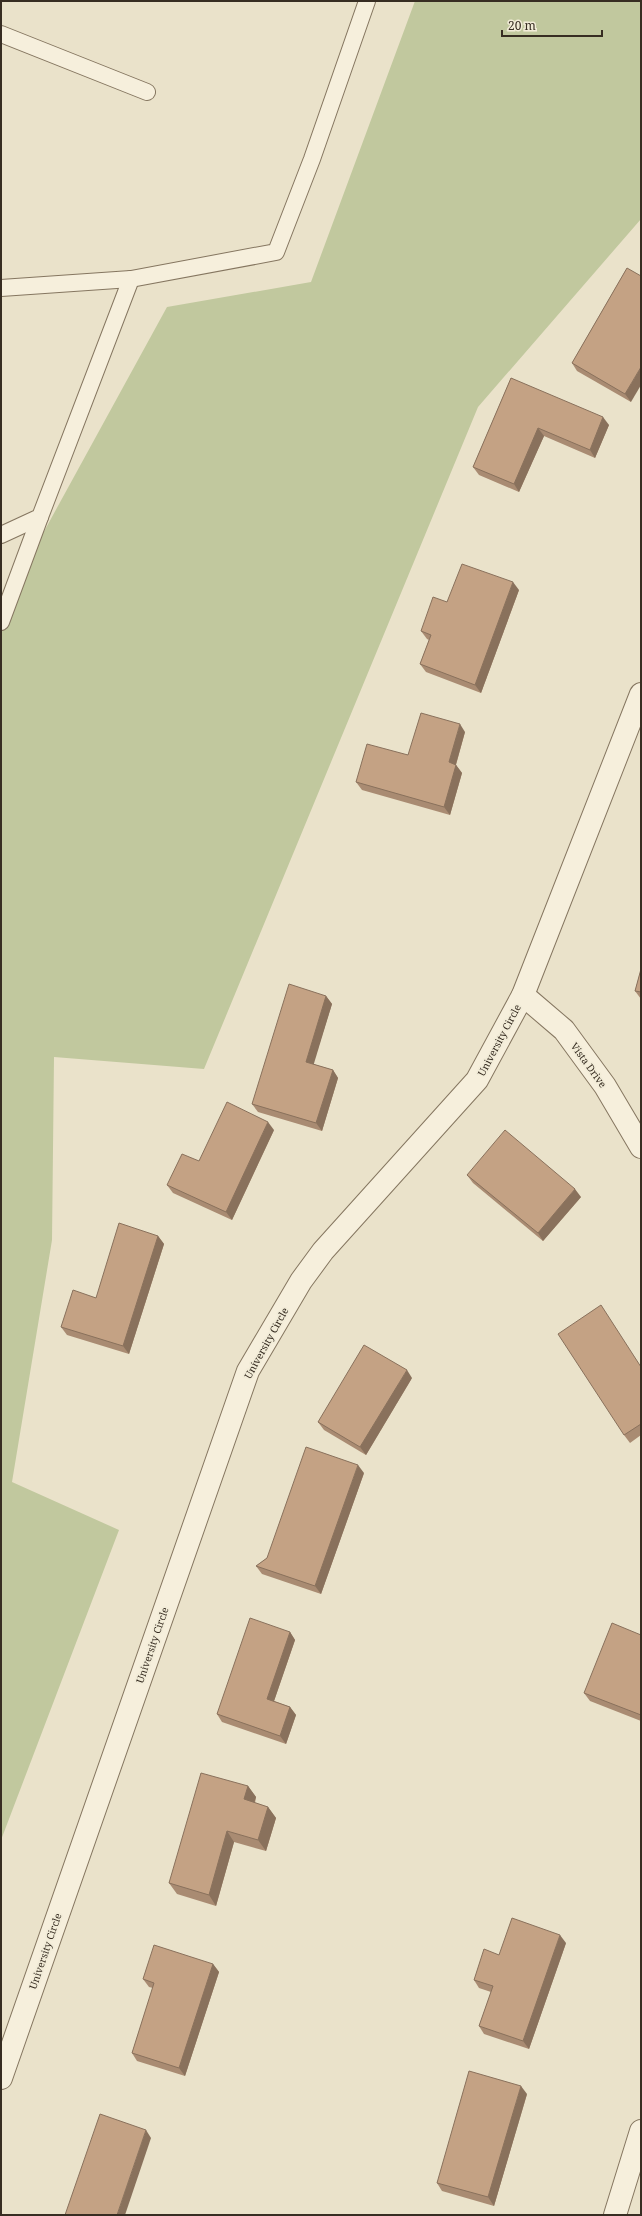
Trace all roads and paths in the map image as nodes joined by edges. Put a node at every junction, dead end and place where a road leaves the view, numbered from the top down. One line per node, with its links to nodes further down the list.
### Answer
1 (367, 1): 4 (lane)
2 (1, 34): 3 (lane)
3 (147, 92)
4 (132, 278): 5 (lane); 6 (lane)
5 (1, 288)
6 (40, 517): 7 (lane); 8 (lane)
7 (1, 535)
8 (1, 622)
9 (641, 694): 10 (street, University Circle)
10 (523, 995): 11 (street, Vista Drive); 12 (street, University Circle)
11 (641, 1147)
12 (5, 2054): 13 (street, University Circle)
13 (1, 2078)
14 (641, 2131): 15 (street)
15 (615, 2215)

